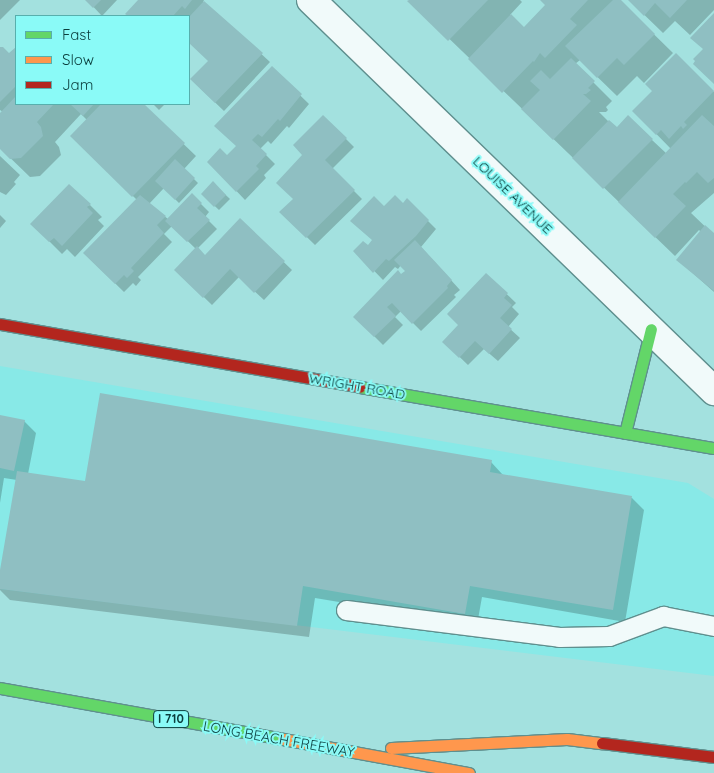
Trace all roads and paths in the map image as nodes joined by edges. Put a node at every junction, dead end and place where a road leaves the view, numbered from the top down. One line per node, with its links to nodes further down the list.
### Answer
1 (311, 0): 3 (street, LOUISE AVENUE)
2 (0, 324): 5 (main road, WRIGHT ROAD)
3 (652, 329): 4 (street, LOUISE AVENUE); 5 (main road)
4 (714, 390)
5 (625, 433): 6 (main road, WRIGHT ROAD)
6 (714, 448)
7 (346, 610): 8 (lane)
8 (714, 626)
9 (0, 688): 10 (main road, LONG BEACH FREEWAY / I 710)
10 (342, 750): 11 (main road); 12 (main road, LONG BEACH FREEWAY / I 710)
11 (714, 758)
12 (469, 773)

